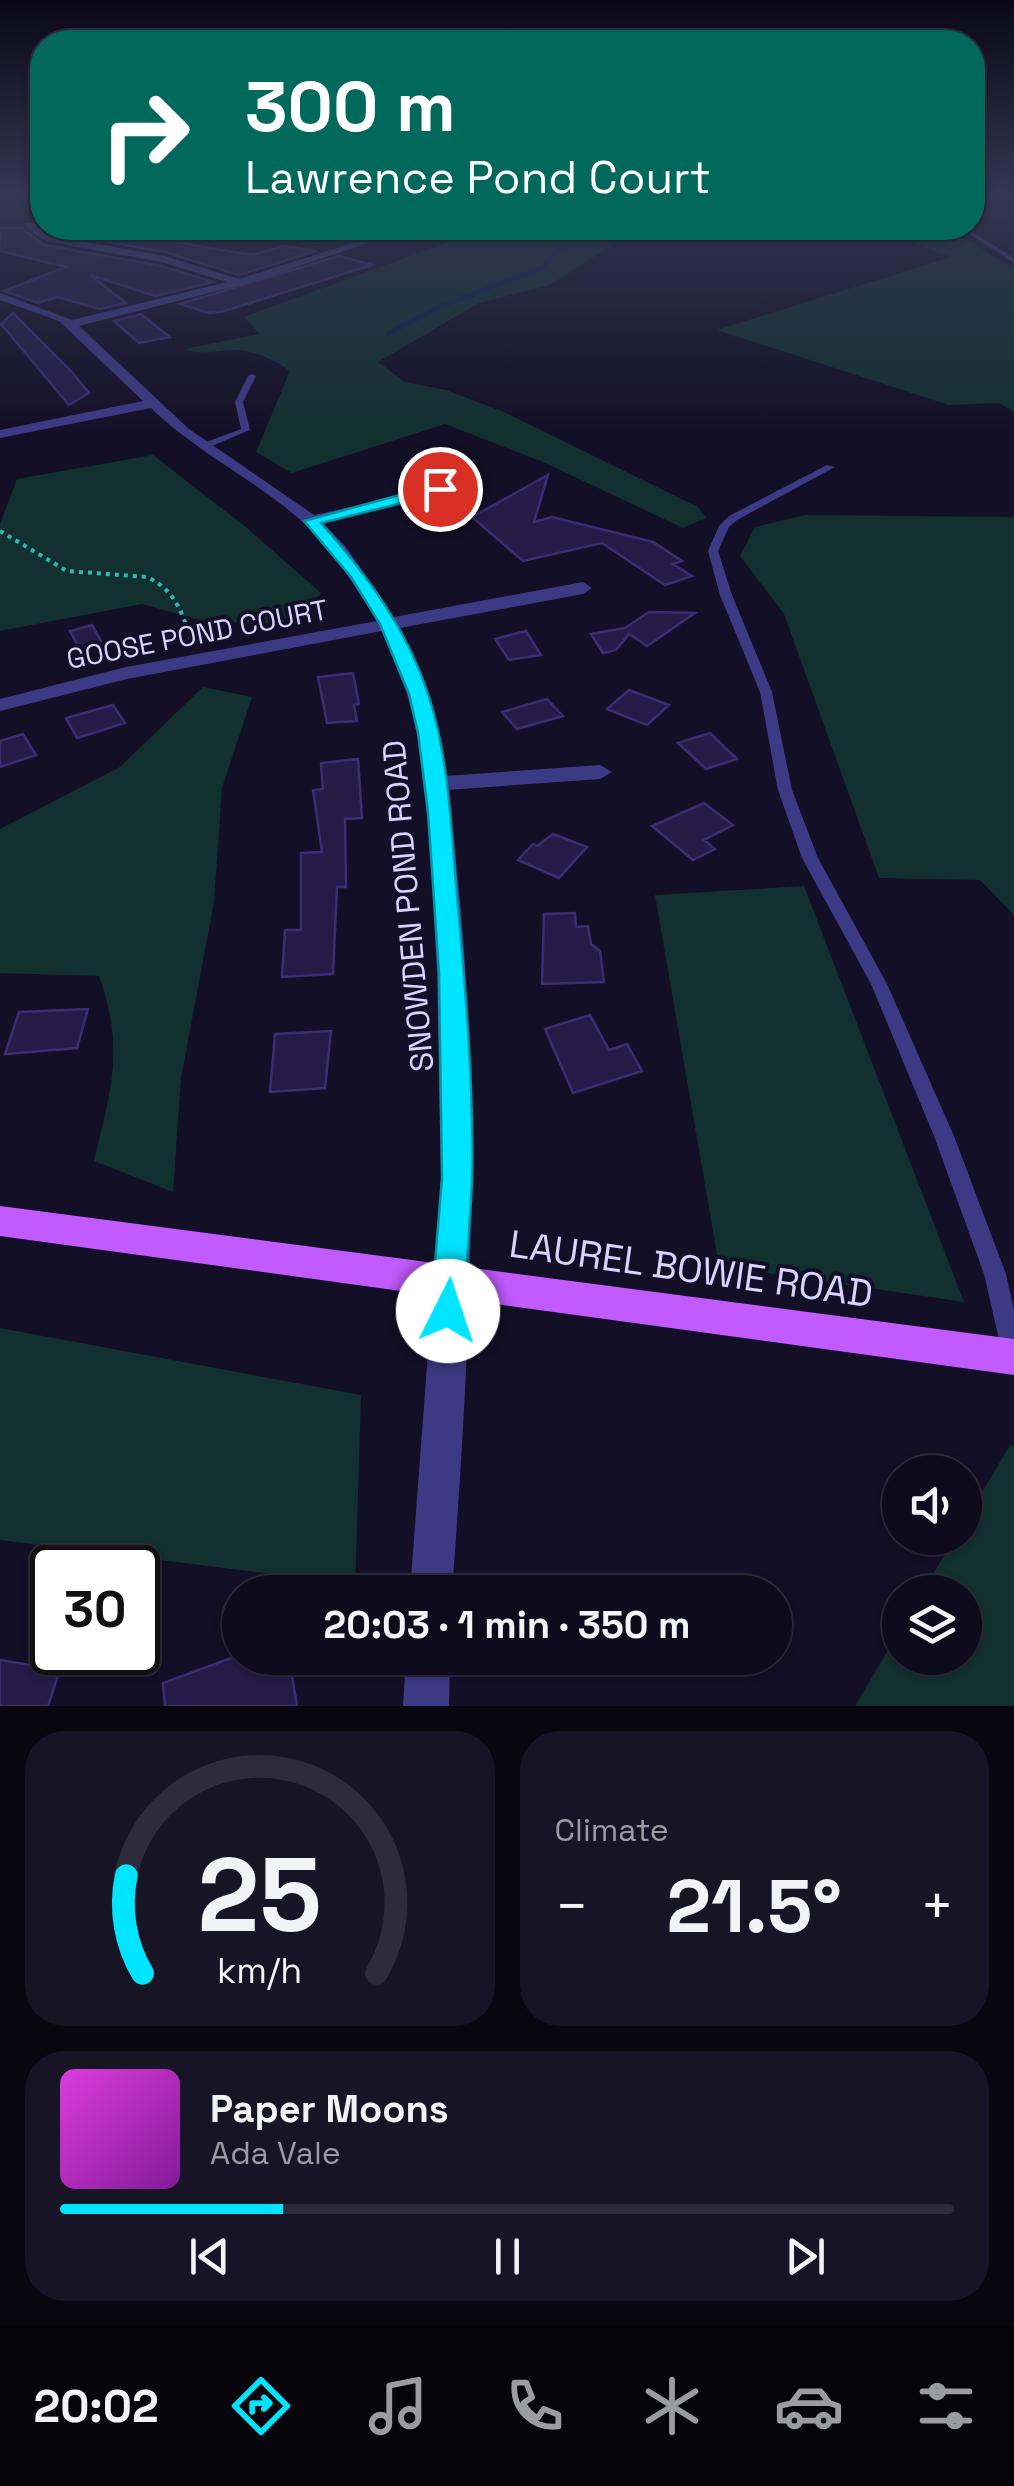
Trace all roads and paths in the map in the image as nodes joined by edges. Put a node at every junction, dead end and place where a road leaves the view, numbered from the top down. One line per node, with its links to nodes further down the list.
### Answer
1 (206, 273): 3 (street)
2 (267, 273): 3 (street)
3 (237, 282): 5 (street)
4 (0, 296): 5 (street, SNOWDEN POND ROAD)
5 (70, 324): 7 (street, SNOWDEN POND ROAD)
6 (252, 376): 9 (lane)
7 (151, 404): 8 (street); 9 (street, SNOWDEN POND ROAD)
8 (0, 434)
9 (204, 446): 12 (street, SNOWDEN POND ROAD)
10 (830, 467): 22 (lane)
11 (440, 489): 12 (street)
12 (311, 521): 15 (street, SNOWDEN POND ROAD)
13 (0, 531): 16 (path)
14 (582, 588): 15 (street, GOOSE POND COURT)
15 (389, 624): 16 (street, GOOSE POND COURT); 19 (street, SNOWDEN POND ROAD)
16 (196, 660): 17 (street, GOOSE POND COURT)
17 (0, 705)
18 (600, 772): 19 (street)
19 (436, 784): 21 (street, SNOWDEN POND ROAD)
20 (0, 1221): 21 (main road, LAUREL BOWIE ROAD)
21 (450, 1279): 22 (main road, LAUREL BOWIE ROAD); 23 (street, SNOWDEN POND ROAD)
22 (1014, 1357)
23 (433, 1575)
24 (427, 1675): 25 (street)
25 (426, 1706)

